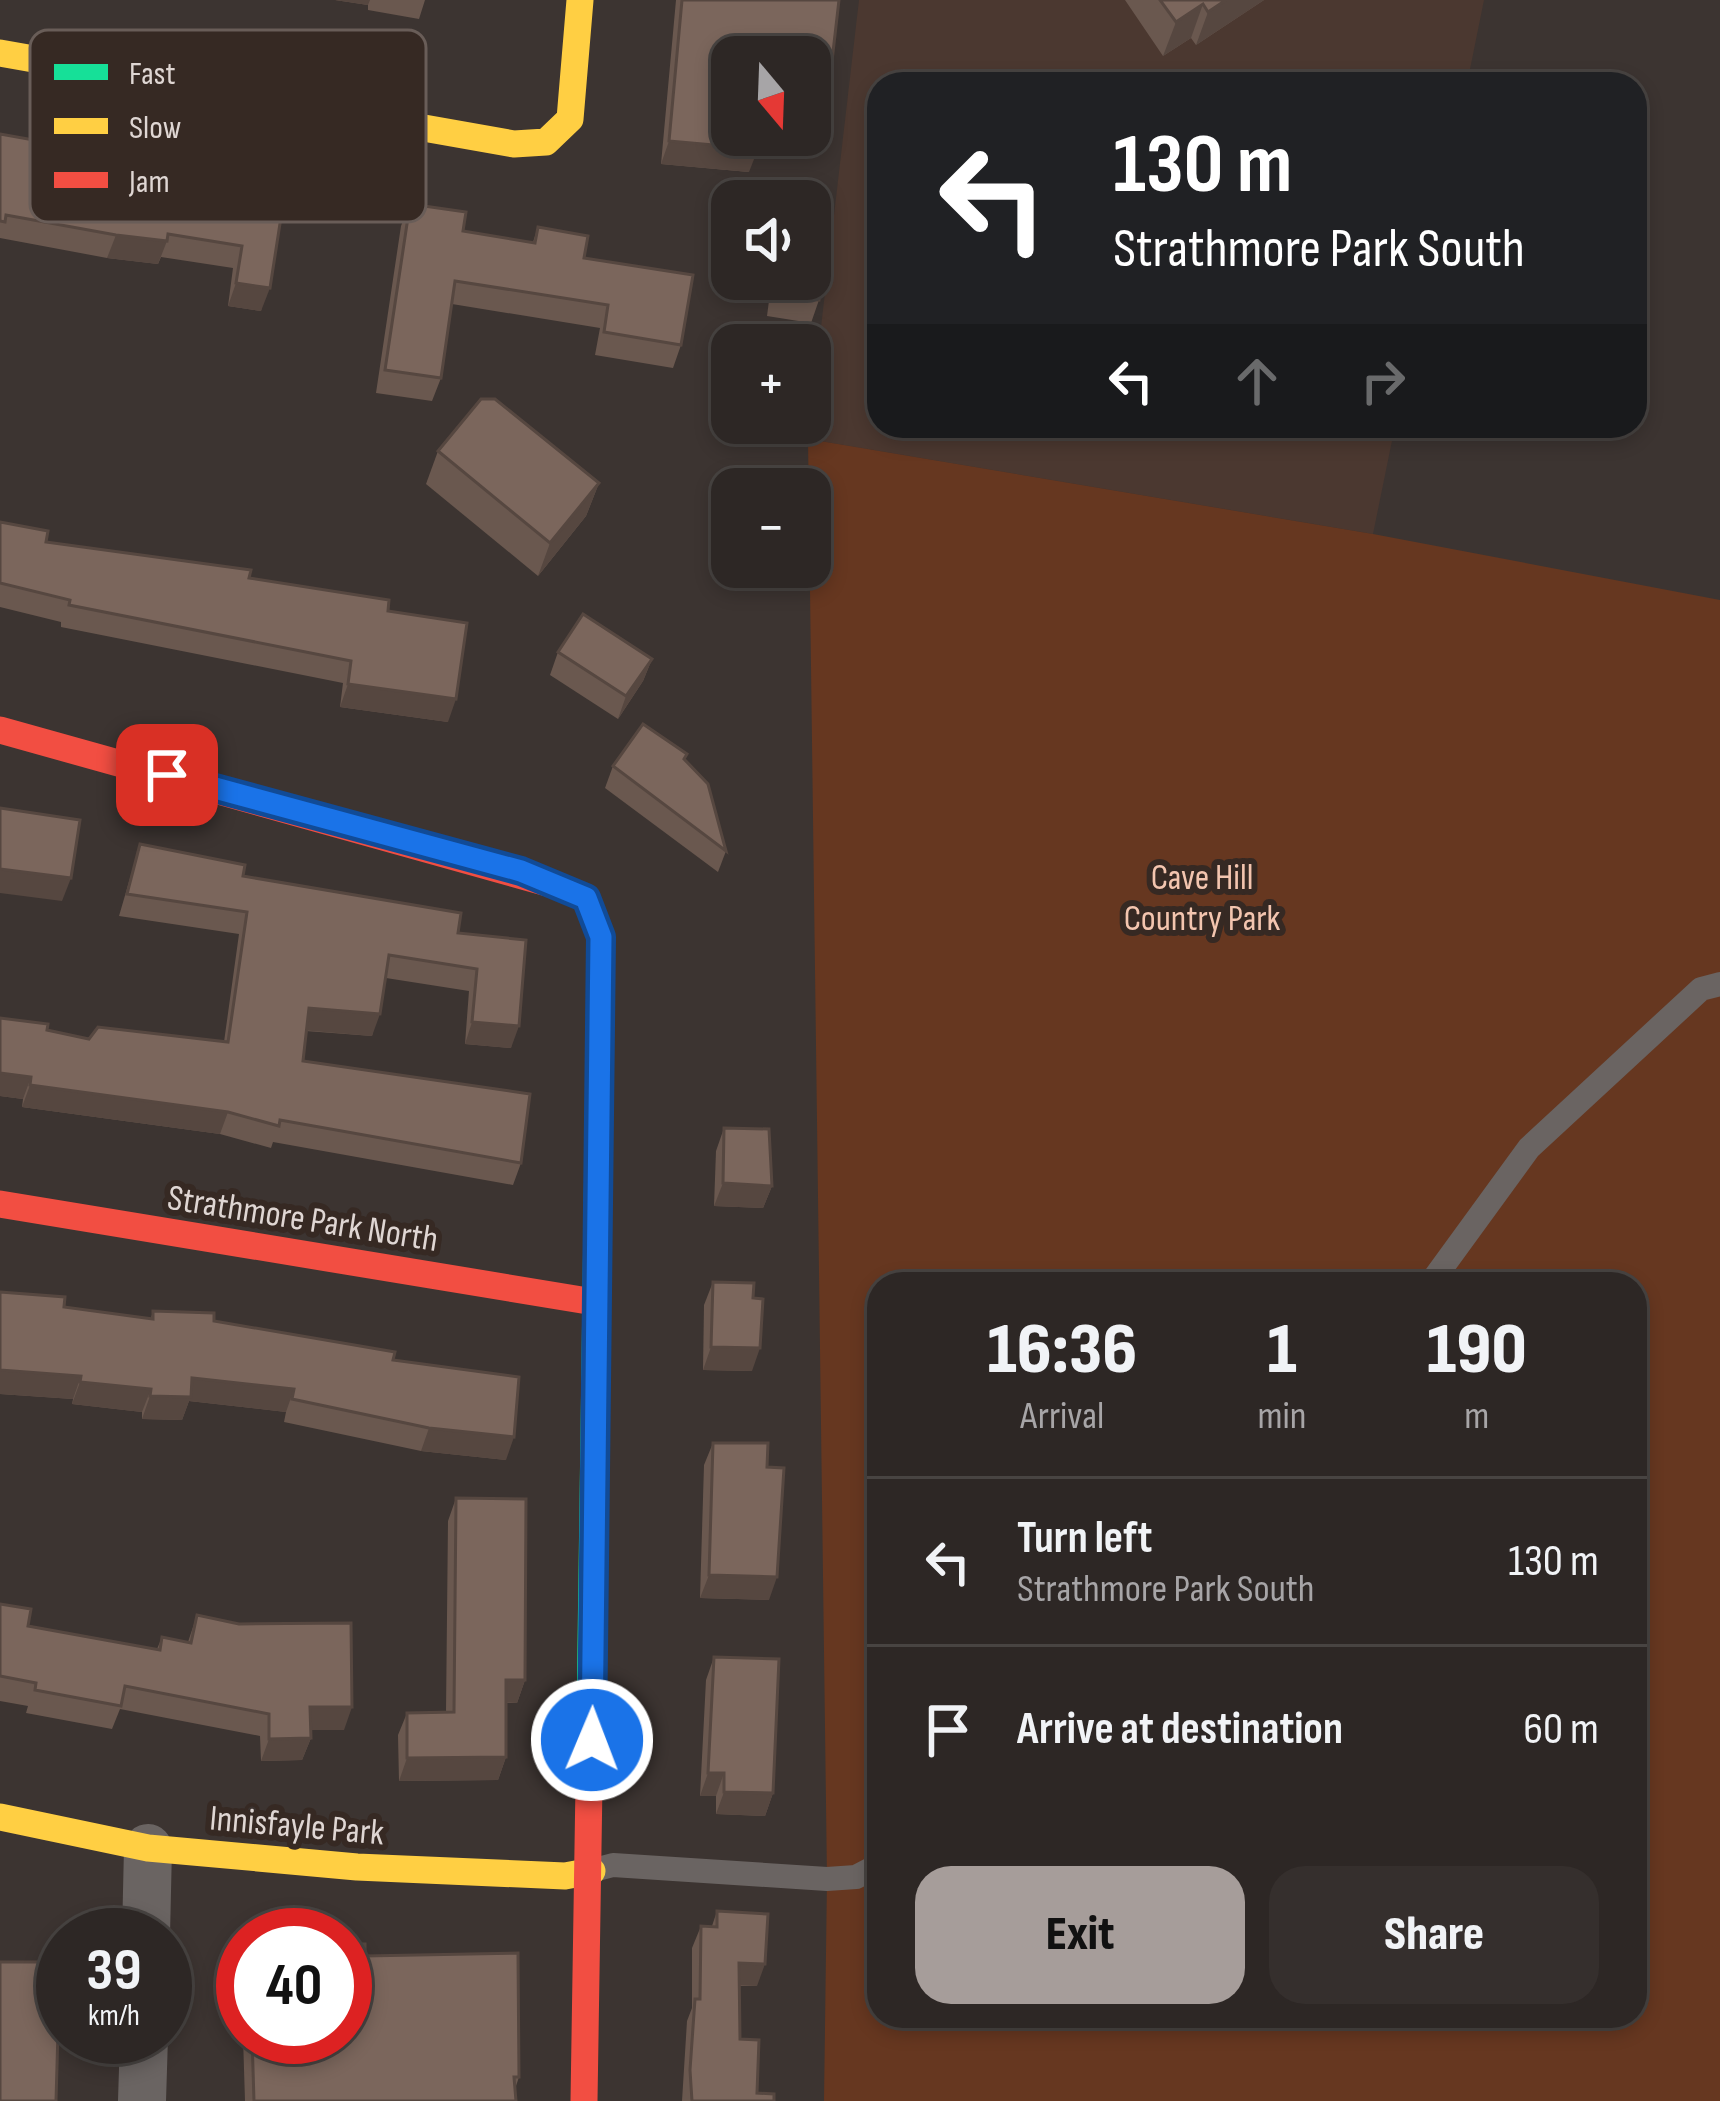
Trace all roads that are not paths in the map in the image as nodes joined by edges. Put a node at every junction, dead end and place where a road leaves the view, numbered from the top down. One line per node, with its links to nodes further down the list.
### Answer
1 (580, 0): 4 (street)
2 (0, 52): 3 (street)
3 (30, 57)
4 (426, 128)
5 (0, 730): 9 (street)
6 (1720, 984): 8 (lane)
7 (0, 1204): 9 (street, Strathmore Park North)
8 (1439, 1272)
9 (594, 1302): 12 (street)
10 (0, 1817): 11 (street, Innisfayle Park)
11 (148, 1848): 12 (street, Innisfayle Park); 14 (street)
12 (592, 1870): 13 (lane); 17 (street)
13 (867, 1871)
14 (147, 1908)
15 (143, 2064): 16 (street)
16 (142, 2101)
17 (584, 2101)

